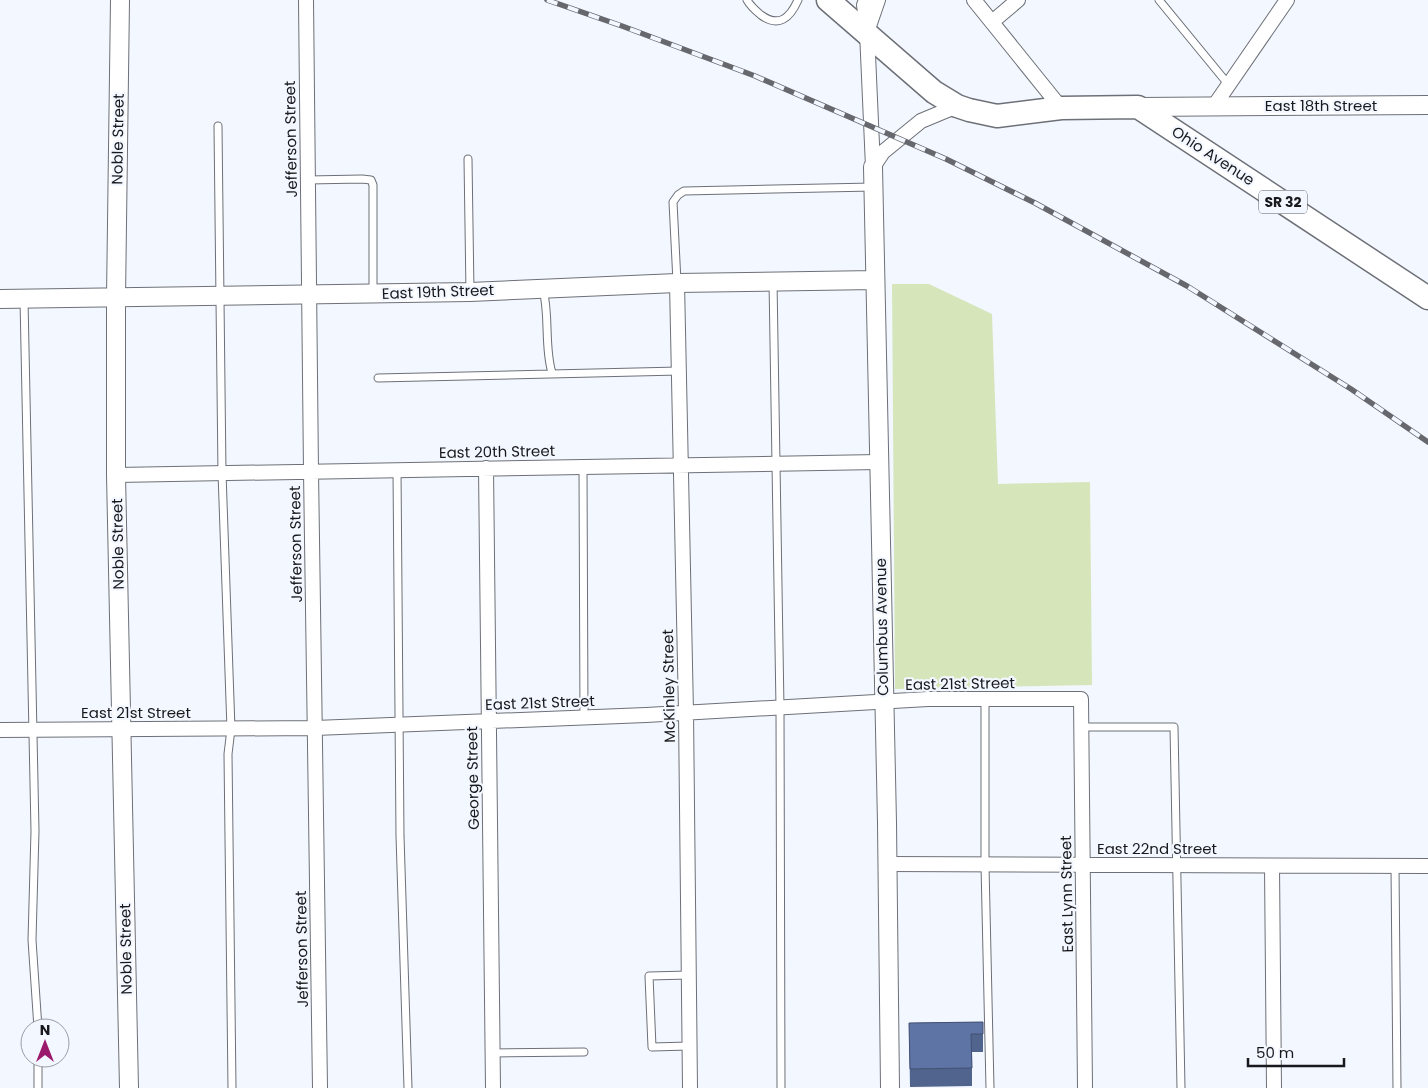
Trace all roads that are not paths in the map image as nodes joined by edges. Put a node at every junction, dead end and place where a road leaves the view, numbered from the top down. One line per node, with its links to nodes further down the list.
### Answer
1 (120, 0): 33 (street, Noble Street)
2 (306, 0): 23 (street, Jefferson Street)
3 (747, 0): 4 (lane)
4 (798, 0)
5 (828, 0): 13 (main road)
6 (866, 0): 13 (street)
7 (878, 0): 13 (street, Columbus Avenue)
8 (974, 0): 12 (street)
9 (1018, 0): 12 (street)
10 (1159, 0): 14 (lane)
11 (1286, 0): 14 (street)
12 (992, 22): 19 (street)
13 (867, 32): 16 (main road); 22 (street, Columbus Avenue)
14 (1228, 84): 17 (street)
15 (1428, 105): 17 (street, East 18th Street)
16 (957, 106): 19 (main road); 22 (street)
17 (1214, 106): 18 (street, East 18th Street)
18 (1138, 107): 19 (main road); 34 (main road, Ohio Avenue / SR 32)
19 (1061, 108)
20 (218, 126): 32 (lane)
21 (468, 159): 29 (lane)
22 (873, 167): 24 (street, Columbus Avenue)
23 (308, 180): 30 (lane); 31 (street, Jefferson Street)
24 (873, 187): 25 (street, Columbus Avenue); 27 (lane)
25 (875, 280): 26 (street, East 19th Street); 40 (street, Columbus Avenue)
26 (773, 281): 27 (street, East 19th Street); 41 (lane)
27 (677, 282): 28 (street, East 19th Street); 37 (street, McKinley Street)
28 (542, 288): 29 (street, East 19th Street); 38 (lane)
29 (470, 292): 30 (street, East 19th Street)
30 (373, 294): 31 (street, East 19th Street)
31 (310, 295): 32 (street, East 19th Street); 46 (street, Jefferson Street)
32 (221, 296): 33 (street, East 19th Street); 47 (lane)
33 (116, 298): 36 (street, East 19th Street); 48 (street, Noble Street)
34 (1428, 298)
35 (0, 299): 36 (street, East 19th Street)
36 (24, 299): 59 (lane)
37 (679, 371): 38 (lane); 42 (street, McKinley Street)
38 (552, 373): 39 (lane)
39 (378, 378)
40 (879, 462): 41 (street, East 20th Street); 51 (street, Columbus Avenue)
41 (776, 464): 42 (street, East 20th Street); 52 (lane)
42 (681, 465): 43 (street, East 20th Street); 53 (street, McKinley Street)
43 (584, 467): 44 (street, East 20th Street); 54 (lane)
44 (486, 468): 45 (street, East 20th Street); 55 (street, George Street)
45 (397, 470): 46 (street, East 20th Street); 56 (lane)
46 (311, 471): 47 (street, East 20th Street); 58 (street, Jefferson Street)
47 (222, 473): 48 (street, East 20th Street); 61 (lane)
48 (116, 475): 60 (street, Noble Street)
49 (985, 699): 50 (street, East 21st Street); 51 (street, East 21st Street); 64 (lane)
50 (1081, 699): 57 (street, East Lynn Street)
51 (884, 702): 52 (street, East 21st Street); 63 (street, Columbus Avenue)
52 (780, 708): 53 (street, East 21st Street); 83 (lane)
53 (686, 712): 54 (street, East 21st Street); 70 (street, McKinley Street)
54 (584, 717): 55 (street, East 21st Street)
55 (488, 721): 56 (street, East 21st Street); 74 (street, George Street)
56 (400, 725): 58 (street, East 21st Street); 80 (lane)
57 (1081, 727): 65 (street, East Lynn Street); 66 (lane)
58 (316, 728): 61 (street, East 21st Street); 79 (street, Jefferson Street)
59 (33, 729): 60 (street, East 21st Street); 62 (street, East 21st Street); 71 (lane)
60 (122, 729): 61 (street, East 21st Street); 77 (street, Noble Street)
61 (230, 729): 78 (lane)
62 (0, 730)
63 (887, 864): 64 (street, East 22nd Street); 84 (street, Columbus Avenue)
64 (985, 865): 65 (street, East 22nd Street); 85 (lane)
65 (1082, 866): 66 (street, East 22nd Street); 86 (street, East Lynn Street)
66 (1177, 866): 67 (street, East 22nd Street); 87 (lane)
67 (1272, 866): 68 (street, East 22nd Street); 88 (street)
68 (1395, 866): 69 (street, East 22nd Street); 89 (lane)
69 (1428, 866)
70 (689, 975): 72 (street, McKinley Street); 72 (lane)
71 (37, 1018)
72 (689, 1046): 82 (street, McKinley Street)
73 (584, 1052): 74 (lane)
74 (493, 1053): 81 (street, George Street)
75 (38, 1068): 76 (lane)
76 (38, 1088)
77 (128, 1088)
78 (232, 1088)
79 (320, 1088)
80 (408, 1088)
81 (493, 1088)
82 (690, 1088)
83 (781, 1088)
84 (890, 1088)
85 (990, 1088)
86 (1085, 1088)
87 (1181, 1088)
88 (1274, 1088)
89 (1397, 1088)

